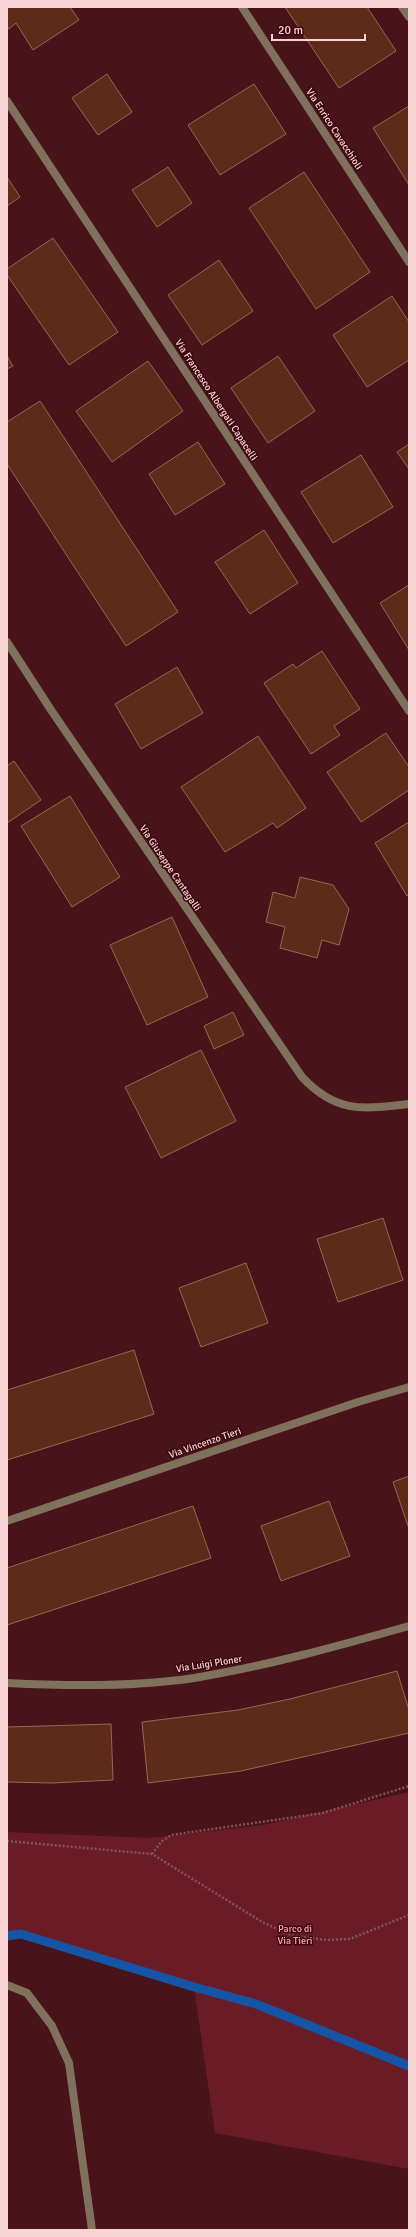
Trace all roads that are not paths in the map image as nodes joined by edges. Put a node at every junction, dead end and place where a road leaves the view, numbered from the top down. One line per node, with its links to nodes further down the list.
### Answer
1 (242, 7): 5 (street, Via Enrico Cavacchioli)
2 (402, 7): 3 (street)
3 (409, 17)
4 (7, 101): 7 (street, Via Francesco Albergati Capacelli)
5 (409, 262)
6 (7, 642): 8 (street, Via Giuseppe Cantagalli)
7 (409, 711)
8 (409, 1104)
9 (409, 1387): 10 (street, Via Vincenzo Tieri)
10 (7, 1521)
11 (409, 1626): 12 (street, Via Luigi Ploner)
12 (7, 1683)
13 (7, 1985): 14 (street)
14 (92, 2230)

